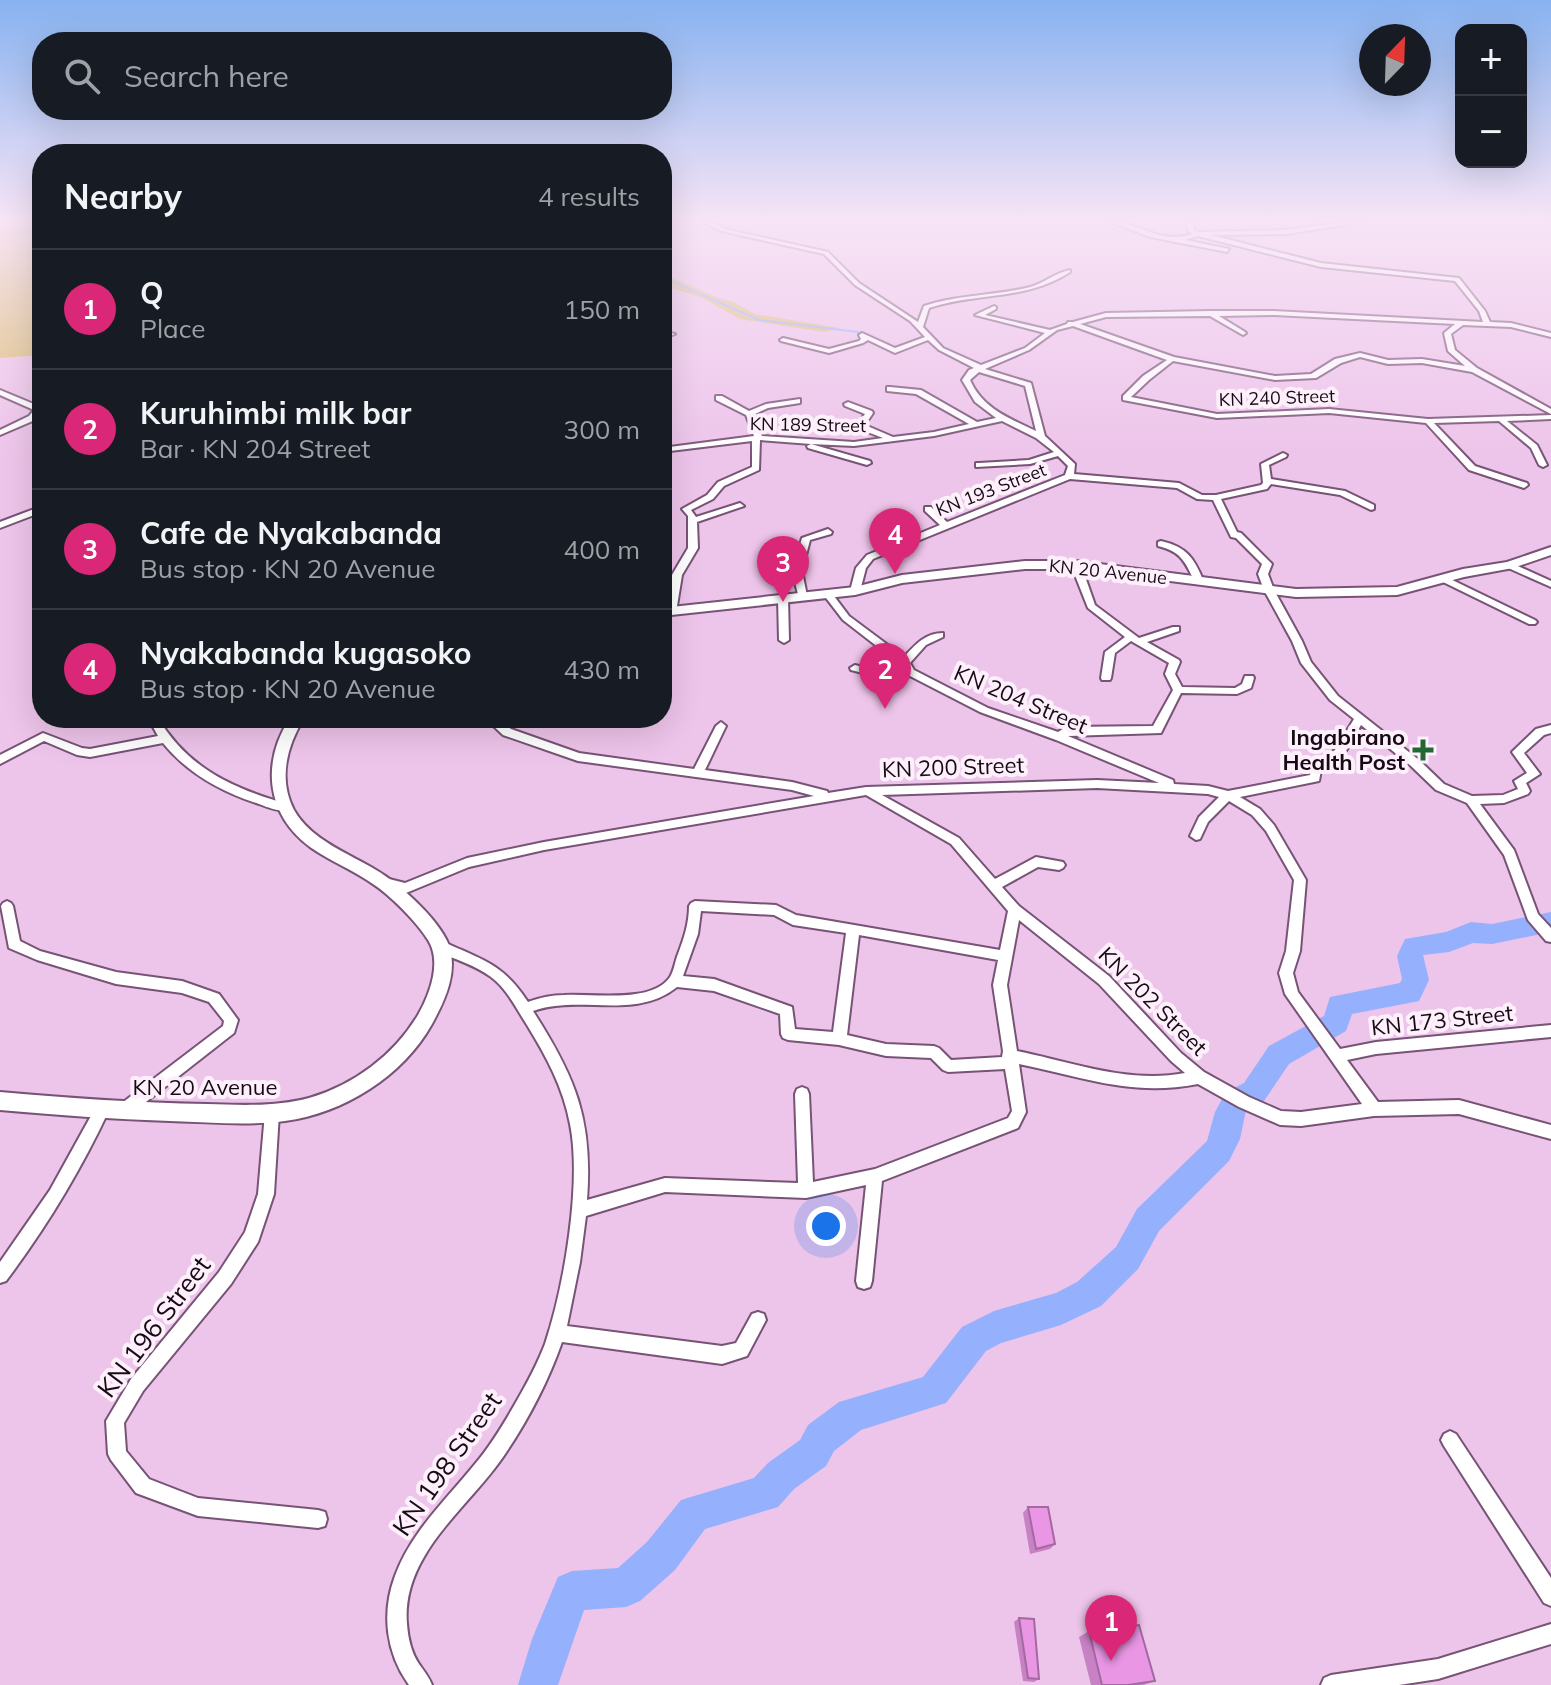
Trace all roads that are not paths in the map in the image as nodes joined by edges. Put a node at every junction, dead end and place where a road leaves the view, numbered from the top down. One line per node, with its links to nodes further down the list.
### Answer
1 (882, 301): 9 (street)
2 (947, 301): 9 (street)
3 (1474, 301): 8 (street)
4 (994, 308): 11 (street)
5 (1210, 313): 6 (street); 7 (street); 12 (street)
6 (1069, 323): 11 (street); 17 (street)
7 (1461, 323): 8 (street); 19 (street)
8 (1487, 324): 10 (street)
9 (920, 326): 14 (street)
10 (1527, 328): 13 (street); 15 (street)
11 (1051, 332): 18 (street)
12 (1243, 333)
13 (1551, 335)
14 (931, 337): 16 (street); 18 (street)
15 (1520, 337)
16 (783, 340)
17 (1172, 359): 19 (street); 30 (street, KN 240 Street)
18 (979, 368): 29 (street, KN 193 Street); 34 (street)
19 (1474, 370): 27 (street)
20 (890, 389): 32 (street)
21 (0, 392): 25 (street)
22 (719, 398): 26 (street)
23 (797, 401): 26 (street)
24 (848, 404): 37 (street)
25 (32, 406)
26 (749, 414): 35 (street)
27 (1551, 414): 31 (street, KN 240 Street)
28 (32, 418): 33 (street)
29 (1000, 419): 32 (street, KN 189 Street); 34 (street, KN 193 Street)
30 (1428, 421): 31 (street, KN 240 Street); 46 (street)
31 (1503, 421): 43 (street)
32 (975, 424): 37 (street, KN 189 Street)
33 (0, 433)
34 (1041, 437): 39 (street, KN 193 Street)
35 (758, 439): 36 (street, KN 189 Street); 38 (street, KN 189 Street); 52 (street)
36 (793, 439): 37 (street, KN 189 Street); 41 (street)
37 (893, 440)
38 (672, 449)
39 (1059, 453): 42 (street); 44 (street, KN 193 Street)
40 (1283, 455): 45 (street)
41 (867, 463)
42 (979, 465)
43 (1543, 465)
44 (1069, 476): 47 (street); 54 (street, KN 193 Street)
45 (1267, 481): 47 (street); 49 (street)
46 (1524, 485)
47 (1216, 498): 63 (street)
48 (740, 506): 52 (street)
49 (1371, 507)
50 (928, 509): 54 (street)
51 (32, 513): 53 (street)
52 (692, 521): 65 (street)
53 (0, 525)
54 (946, 526): 64 (street, KN 193 Street)
55 (828, 532): 67 (street)
56 (1161, 544): 61 (street)
57 (1551, 551): 59 (main road, KN 20 Avenue)
58 (1076, 565): 61 (main road, KN 20 Avenue); 64 (main road, KN 20 Avenue); 73 (street)
59 (1509, 565): 60 (main road, KN 20 Avenue); 62 (street)
60 (1444, 579): 63 (main road, KN 20 Avenue); 70 (street)
61 (1199, 582): 63 (main road, KN 20 Avenue)
62 (1551, 584)
63 (1269, 590): 80 (street)
64 (855, 591): 66 (main road, KN 20 Avenue)
65 (672, 594)
66 (828, 594): 67 (main road, KN 20 Avenue); 75 (street, KN 204 Street)
67 (802, 596): 68 (main road, KN 20 Avenue)
68 (783, 598): 69 (main road, KN 20 Avenue); 74 (street)
69 (672, 611)
70 (1532, 622)
71 (1176, 629): 73 (street)
72 (939, 635): 75 (street)
73 (1135, 639): 77 (street); 79 (street)
74 (784, 640)
75 (908, 667): 76 (street); 86 (street, KN 204 Street)
76 (855, 668)
77 (1106, 678)
78 (1249, 678): 79 (street)
79 (1178, 690): 86 (street)
80 (1360, 718): 92 (street); 94 (street)
81 (721, 726): 89 (street)
82 (158, 728): 87 (street)
83 (290, 728): 95 (main road)
84 (502, 728): 89 (street)
85 (1551, 729): 94 (street)
86 (1060, 737): 90 (street, KN 204 Street)
87 (163, 739): 88 (street); 95 (street)
88 (0, 760)
89 (698, 773): 93 (street)
90 (1180, 787): 91 (street, KN 200 Street); 92 (street, KN 200 Street)
91 (866, 791): 93 (street, KN 200 Street); 99 (street, KN 202 Street)
92 (1228, 795): 96 (street); 110 (street, KN 200 Street)
93 (832, 796): 98 (street, KN 200 Street)
94 (1471, 800): 103 (street)
95 (286, 808): 98 (main road)
96 (1196, 836)
97 (1059, 865): 99 (street)
98 (382, 882): 104 (main road)
99 (995, 885): 101 (street, KN 202 Street)
100 (7, 906): 117 (street)
101 (1015, 910): 105 (street); 112 (street, KN 202 Street)
102 (853, 929): 105 (street); 106 (street); 109 (street)
103 (1547, 933)
104 (441, 947): 107 (street, KN 198 Street); 118 (main road, KN 20 Avenue)
105 (1003, 956): 111 (street)
106 (675, 981): 107 (street); 109 (street)
107 (524, 1009): 122 (street, KN 198 Street)
108 (1551, 1031): 110 (street, KN 173 Street)
109 (839, 1039): 111 (street)
110 (1338, 1056): 115 (street, KN 200 Street)
111 (1009, 1059): 112 (street); 120 (street)
112 (1199, 1077): 115 (street, KN 202 Street)
113 (802, 1094): 121 (street)
114 (0, 1101): 116 (main road, KN 20 Avenue)
115 (1374, 1109): 119 (street, KN 202 Street)
116 (102, 1110): 117 (main road, KN 20 Avenue); 123 (street)
117 (123, 1111): 118 (main road, KN 20 Avenue)
118 (272, 1113): 128 (street, KN 196 Street)
119 (1551, 1132)
120 (875, 1176): 121 (street); 124 (street)
121 (806, 1191): 122 (street)
122 (579, 1210): 126 (street, KN 198 Street)
123 (0, 1275)
124 (864, 1281)
125 (758, 1320): 126 (street)
126 (557, 1333): 132 (street, KN 198 Street)
127 (1450, 1440): 129 (street)
128 (318, 1519)
129 (1551, 1596)
130 (1551, 1634): 131 (street)
131 (1377, 1682): 133 (street)
132 (422, 1685)
133 (1331, 1685)

